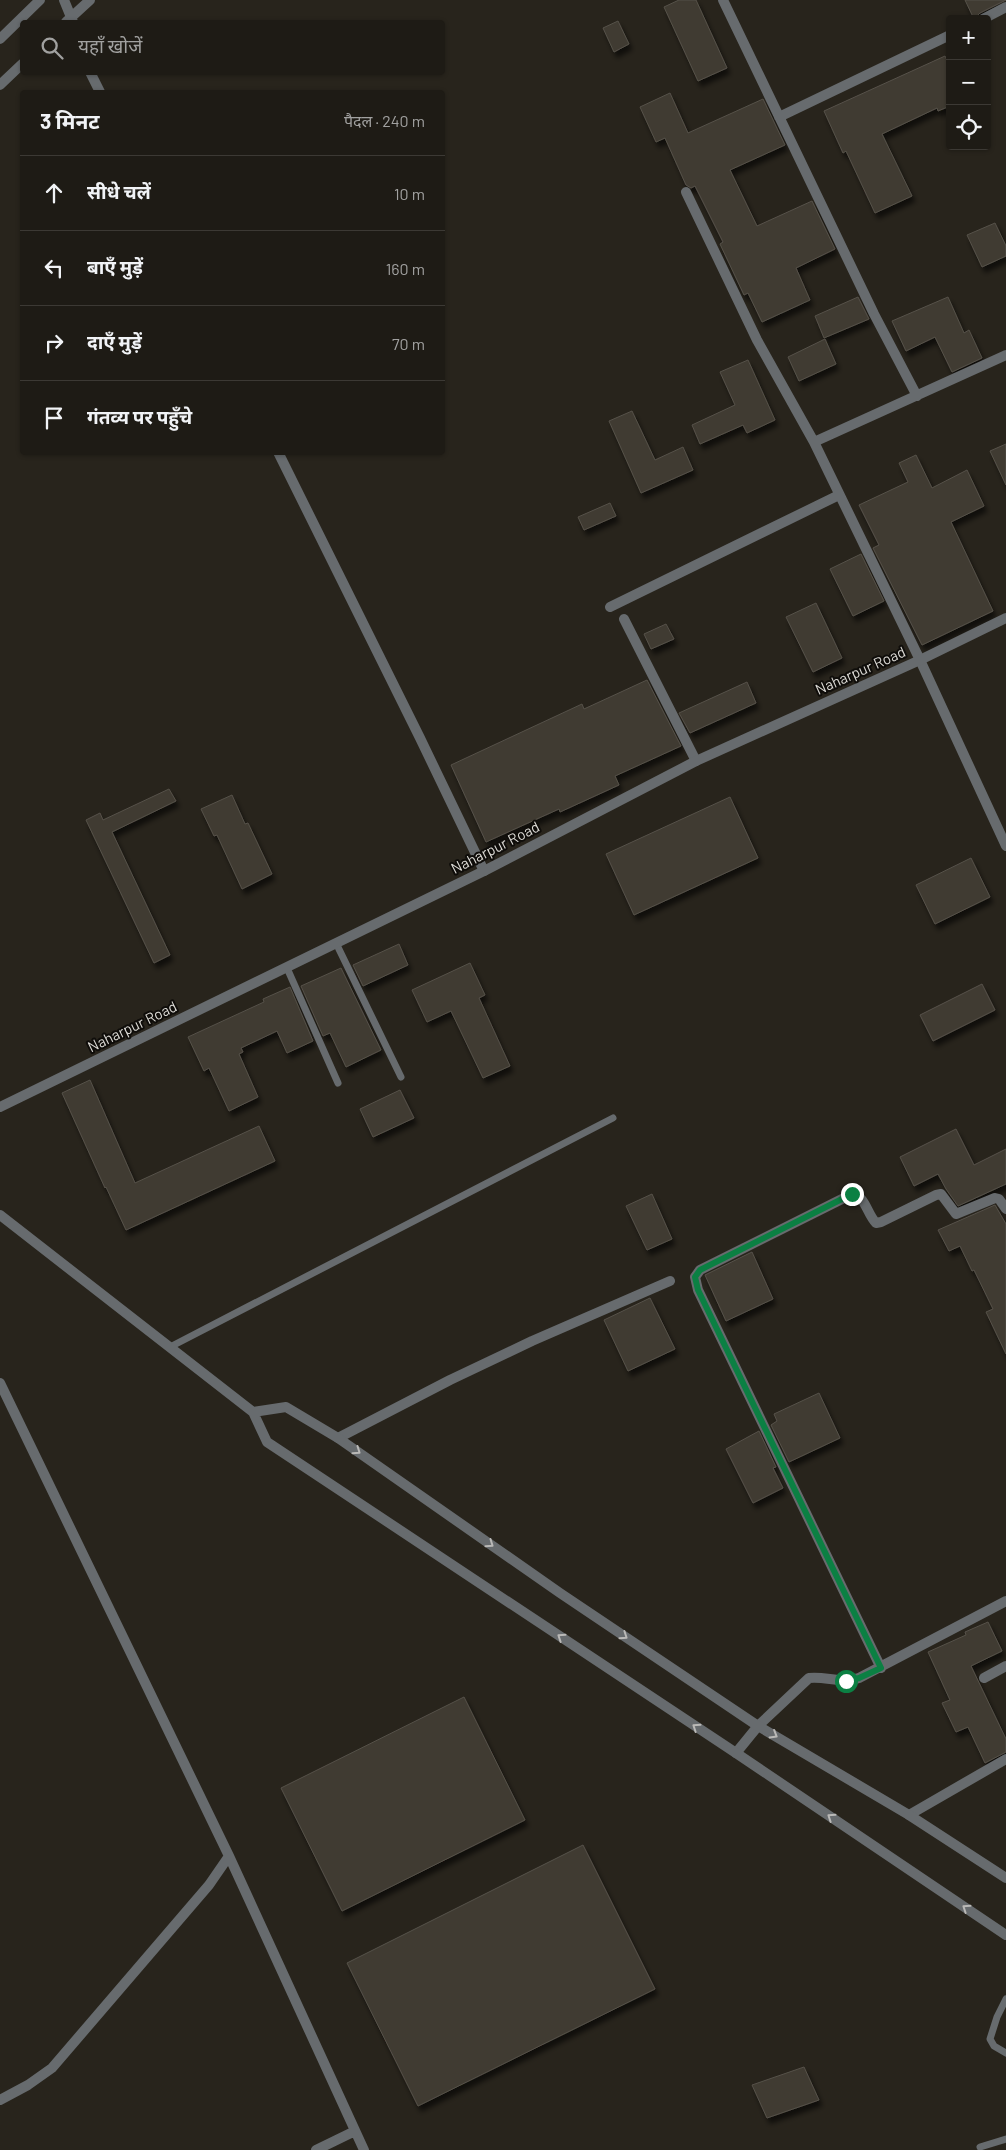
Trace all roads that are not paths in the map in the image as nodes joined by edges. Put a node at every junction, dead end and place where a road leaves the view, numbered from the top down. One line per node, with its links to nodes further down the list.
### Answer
1 (40, 0): 10 (street)
2 (64, 0): 7 (street)
3 (90, 0): 8 (street)
4 (723, 0): 15 (street)
5 (1006, 7): 6 (street)
6 (991, 15)
7 (70, 20)
8 (71, 20)
9 (946, 37): 15 (street)
10 (0, 39)
11 (20, 66): 13 (street)
12 (92, 75): 14 (street)
13 (0, 85)
14 (99, 90)
15 (779, 117): 18 (street)
16 (686, 192): 19 (street)
17 (1006, 356): 18 (street)
18 (917, 396): 19 (street)
19 (814, 442): 21 (street)
20 (279, 455): 28 (street)
21 (839, 495): 22 (street); 25 (street)
22 (610, 607)
23 (1006, 618): 25 (street, Naharpur Road)
24 (624, 619): 26 (street)
25 (920, 660): 26 (street, Naharpur Road); 27 (street)
26 (696, 761): 28 (street, Naharpur Road)
27 (1006, 846)
28 (484, 870): 29 (street, Naharpur Road)
29 (336, 943): 30 (street, Naharpur Road); 31 (lane)
30 (287, 968): 32 (lane); 33 (street, Naharpur Road)
31 (400, 1078)
32 (338, 1083)
33 (0, 1107)
34 (613, 1118): 38 (lane)
35 (1006, 1209): 44 (street)
36 (0, 1215): 38 (street)
37 (670, 1281): 41 (street)
38 (170, 1348): 40 (street)
39 (0, 1383): 50 (street)
40 (253, 1412): 41 (street); 47 (street, one-way to 40)
41 (338, 1438): 46 (street, one-way to 46)
42 (1006, 1601): 44 (street)
43 (1006, 1666): 45 (street)
44 (881, 1668): 46 (street)
45 (984, 1678)
46 (758, 1726): 47 (street); 49 (street, one-way to 49)
47 (736, 1753): 52 (street, one-way to 47)
48 (1006, 1760): 49 (street)
49 (909, 1815): 51 (street)
50 (229, 1856): 55 (street); 56 (street)
51 (1006, 1878)
52 (1006, 1935)
53 (1006, 2000): 54 (lane)
54 (1006, 2053)
55 (0, 2100)
56 (355, 2132): 59 (street); 60 (street)
57 (1006, 2139): 58 (lane)
58 (980, 2147)
59 (316, 2150)
60 (364, 2150)

